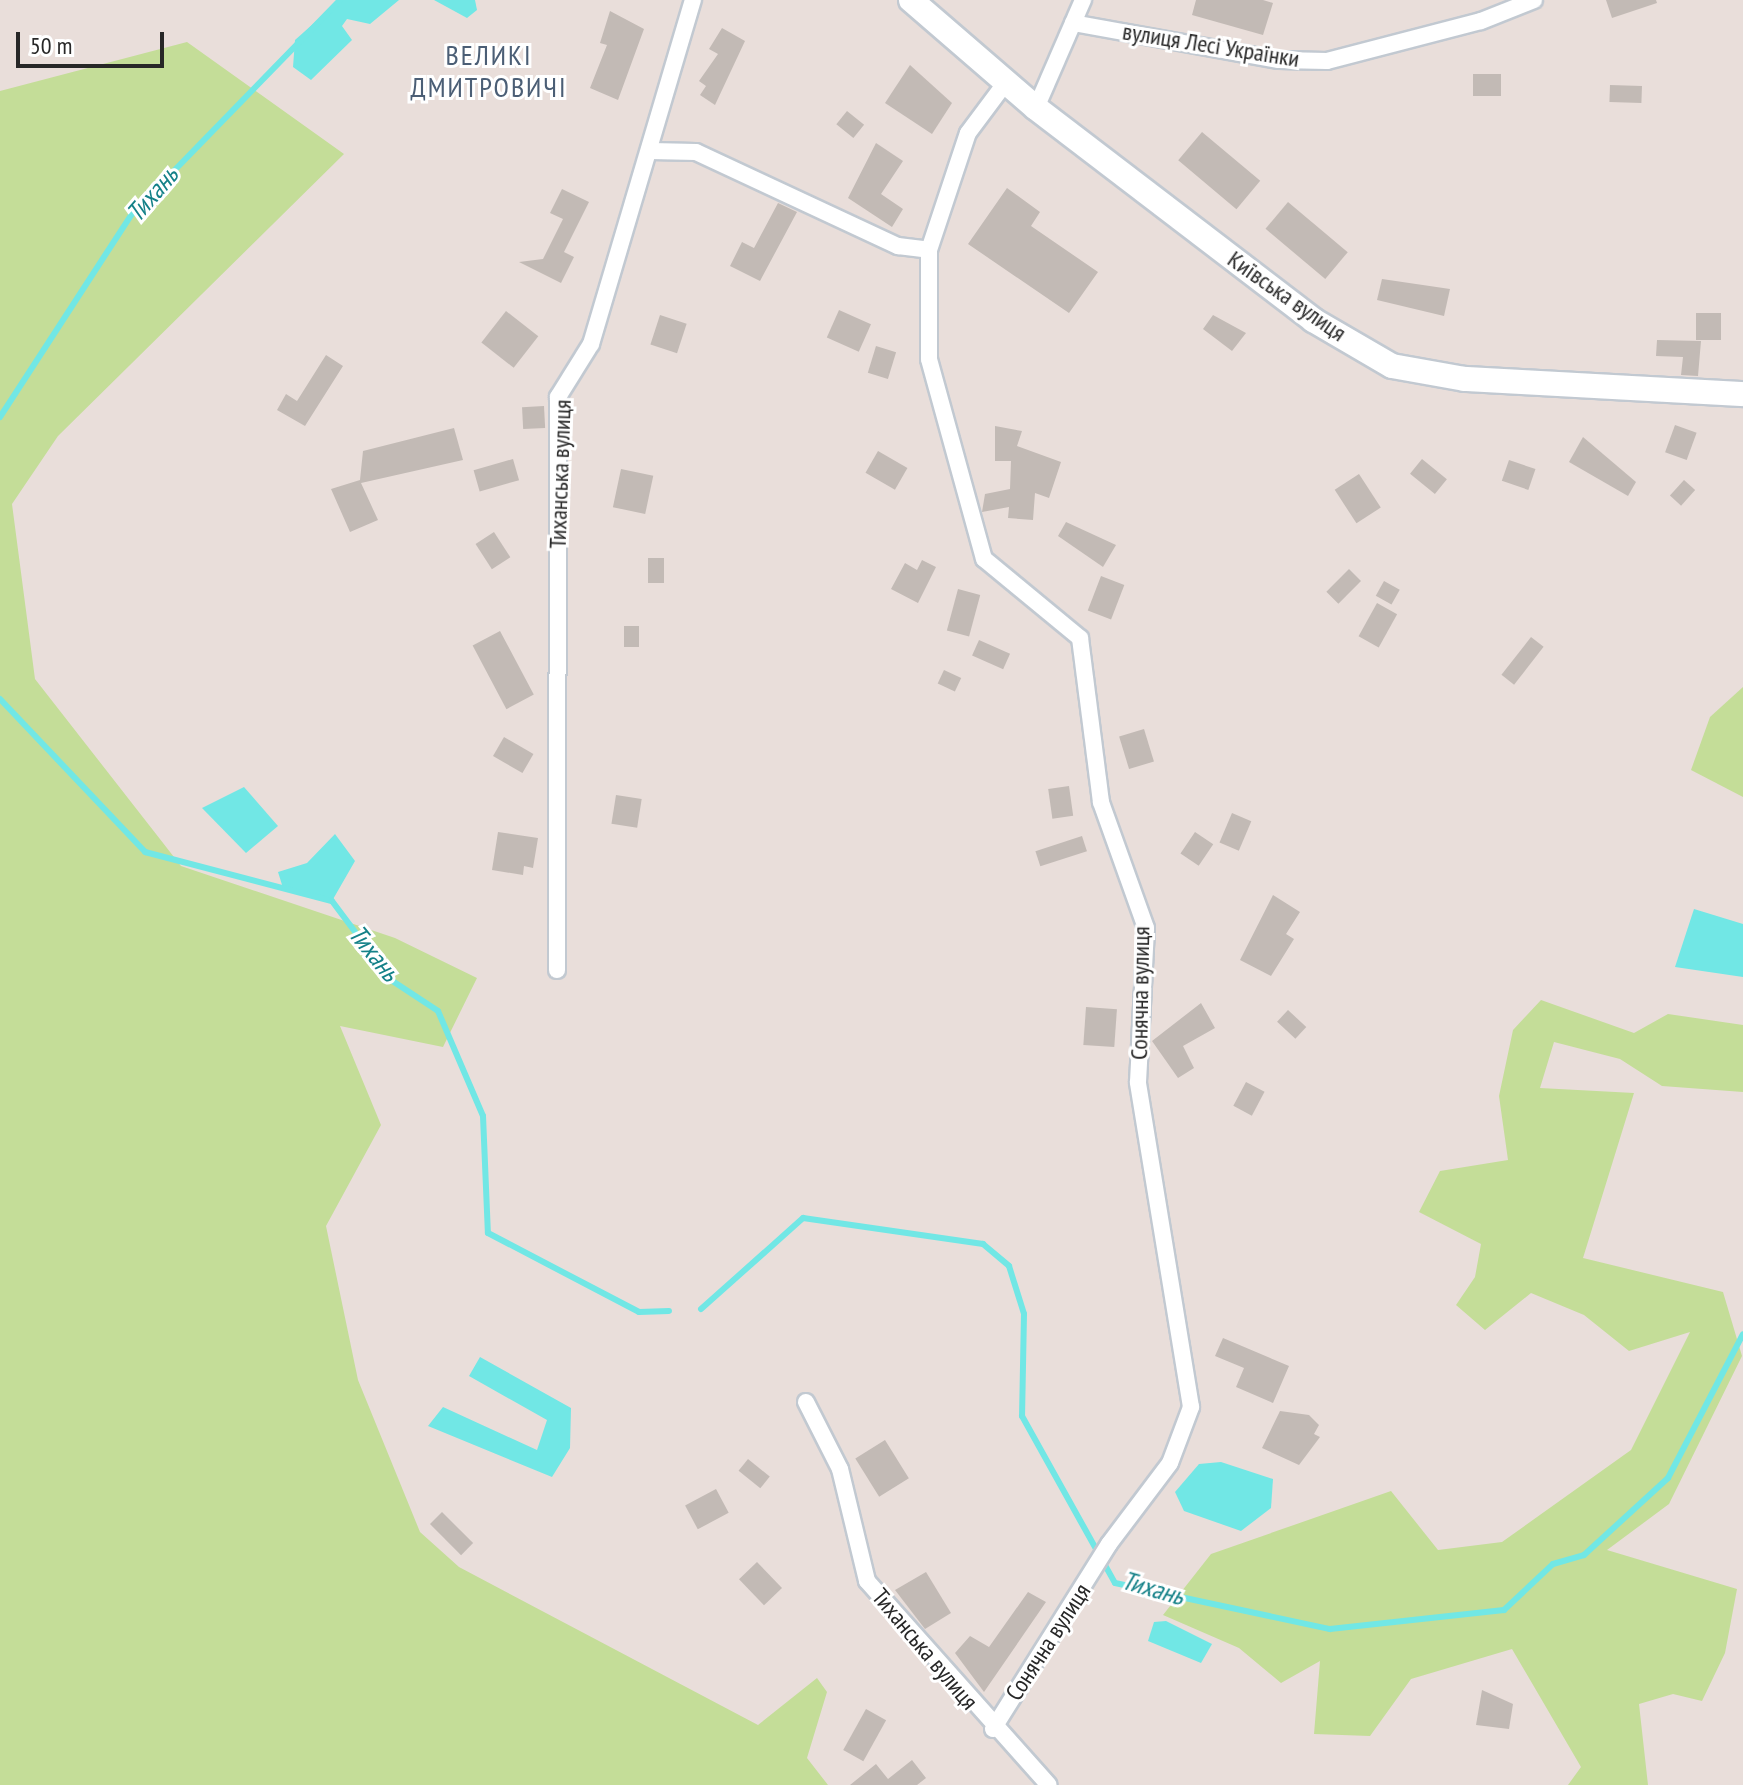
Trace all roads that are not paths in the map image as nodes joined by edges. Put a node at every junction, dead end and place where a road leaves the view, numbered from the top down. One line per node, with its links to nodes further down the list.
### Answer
1 (693, 0): 8 (street, Тиханська вулиця)
2 (911, 0): 6 (main road, Київська вулиця)
3 (1083, 0): 5 (street)
4 (1534, 0): 5 (street, вулиця Лесі Українки)
5 (1073, 23): 7 (street)
6 (1006, 82): 7 (main road, Київська вулиця); 9 (street, Сонячна вулиця)
7 (1036, 108): 10 (main road, Київська вулиця)
8 (651, 151): 9 (street); 11 (street, Тиханська вулиця)
9 (929, 250): 13 (street, Сонячна вулиця)
10 (1743, 394)
11 (557, 970)
12 (806, 1402): 13 (street, Тиханська вулиця)
13 (993, 1729): 14 (street, Тиханська вулиця)
14 (1049, 1785)

